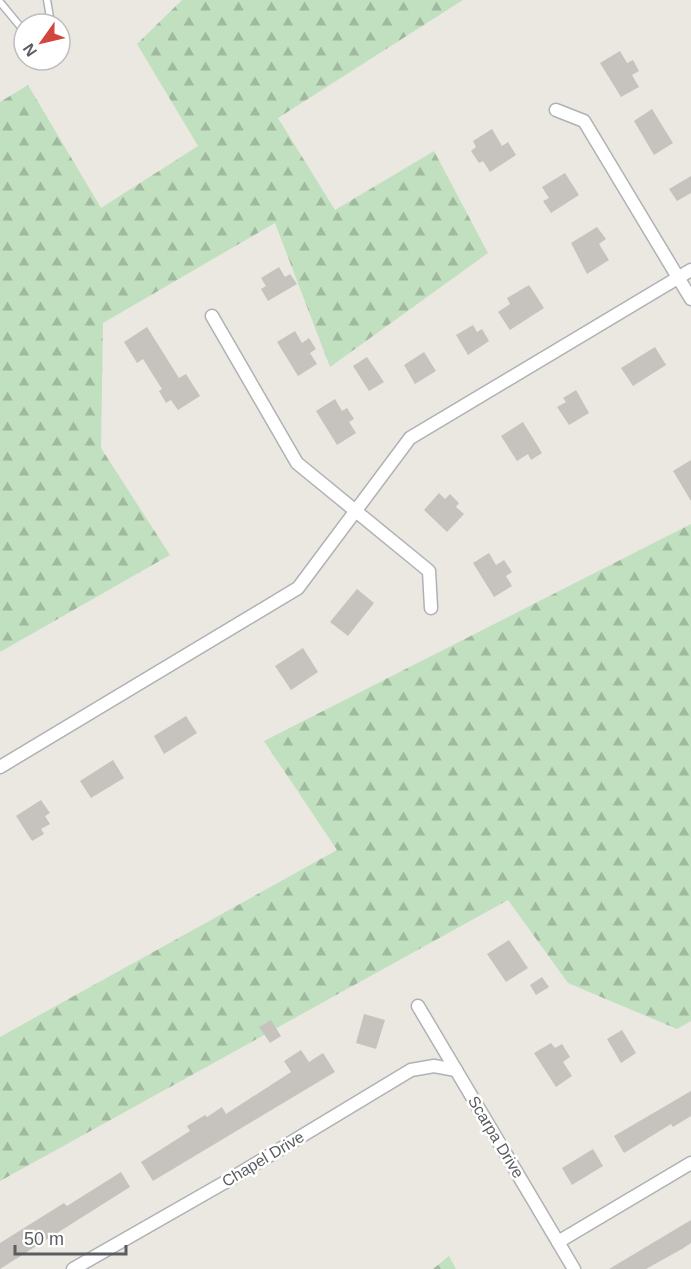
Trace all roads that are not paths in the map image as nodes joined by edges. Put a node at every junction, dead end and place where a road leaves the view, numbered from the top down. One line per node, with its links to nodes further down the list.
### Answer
1 (0, 2): 2 (lane)
2 (12, 16)
3 (556, 110): 5 (street)
4 (691, 270): 5 (street)
5 (678, 278): 6 (street); 8 (street)
6 (691, 300)
7 (212, 315): 8 (street)
8 (356, 510): 9 (street); 10 (street)
9 (430, 608)
10 (0, 767)
11 (418, 1006): 12 (street, Scarpa Drive)
12 (456, 1070): 14 (street, Scarpa Drive); 15 (street, Chapel Drive)
13 (691, 1162): 14 (street)
14 (558, 1242): 16 (street, Scarpa Drive)
15 (73, 1269)
16 (574, 1269)

